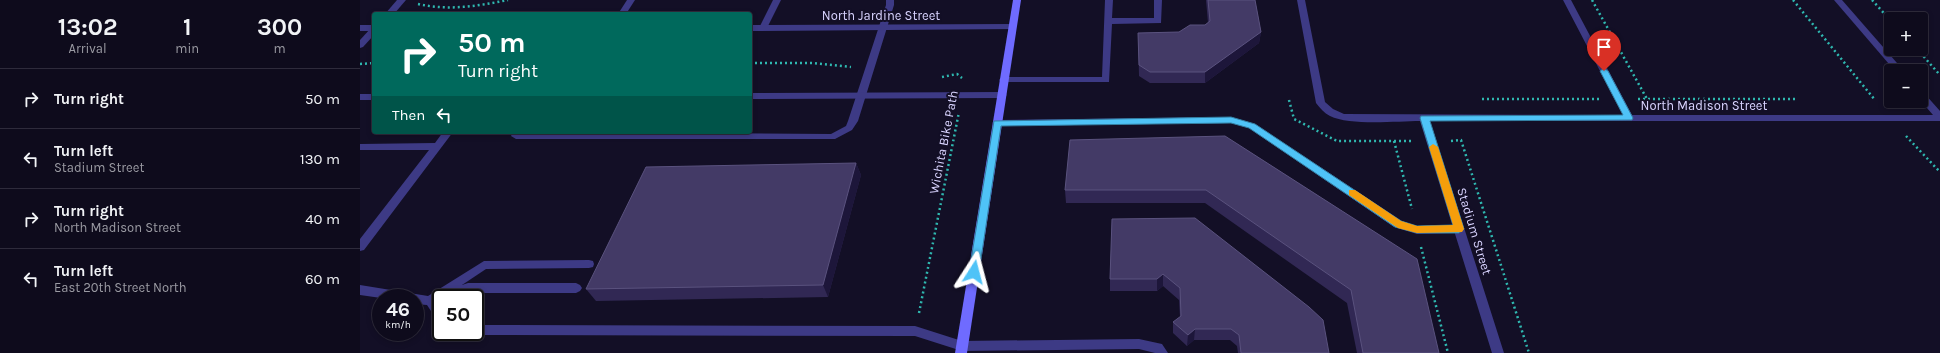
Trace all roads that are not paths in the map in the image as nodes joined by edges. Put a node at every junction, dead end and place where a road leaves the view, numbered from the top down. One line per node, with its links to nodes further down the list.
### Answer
1 (631, 0): 12 (street)
2 (777, 0): 17 (street)
3 (890, 0): 18 (street)
4 (1017, 0): 14 (main road)
5 (1109, 0): 13 (street)
6 (1158, 0): 13 (street)
7 (1301, 0): 30 (street, North Madison Street)
8 (1567, 0): 31 (street)
9 (1838, 0): 22 (street)
10 (399, 2): 11 (street)
11 (391, 12)
12 (623, 12)
13 (1108, 21): 23 (street)
14 (1012, 27): 18 (street, North Jardine Street); 23 (main road)
15 (360, 28): 19 (street)
16 (752, 28): 17 (street, North Jardine Street)
17 (763, 28): 18 (street, North Jardine Street)
18 (883, 28): 26 (street)
19 (372, 29)
20 (372, 31): 21 (street)
21 (360, 45)
22 (1894, 64)
23 (1004, 80): 24 (main road)
24 (1002, 95): 26 (street); 33 (main road)
25 (752, 96): 26 (street)
26 (861, 96): 35 (street)
27 (360, 97): 28 (street)
28 (372, 97)
29 (1928, 103): 32 (street)
30 (1424, 118): 31 (street, North Madison Street); 38 (street, Stadium Street)
31 (1629, 118): 32 (street, North Madison Street)
32 (1940, 118)
33 (997, 123): 38 (street); 48 (main road)
34 (446, 134): 36 (street)
35 (517, 134)
36 (437, 146): 37 (street); 39 (street)
37 (360, 147)
38 (1459, 229): 50 (street, Stadium Street)
39 (360, 247)
40 (589, 264): 45 (street)
41 (576, 288): 45 (street)
42 (360, 290): 43 (street)
43 (372, 292)
44 (424, 300): 45 (street)
45 (430, 301): 46 (street)
46 (432, 304)
47 (484, 330): 48 (street)
48 (962, 350): 49 (street)
49 (1162, 353)
50 (1498, 353)

